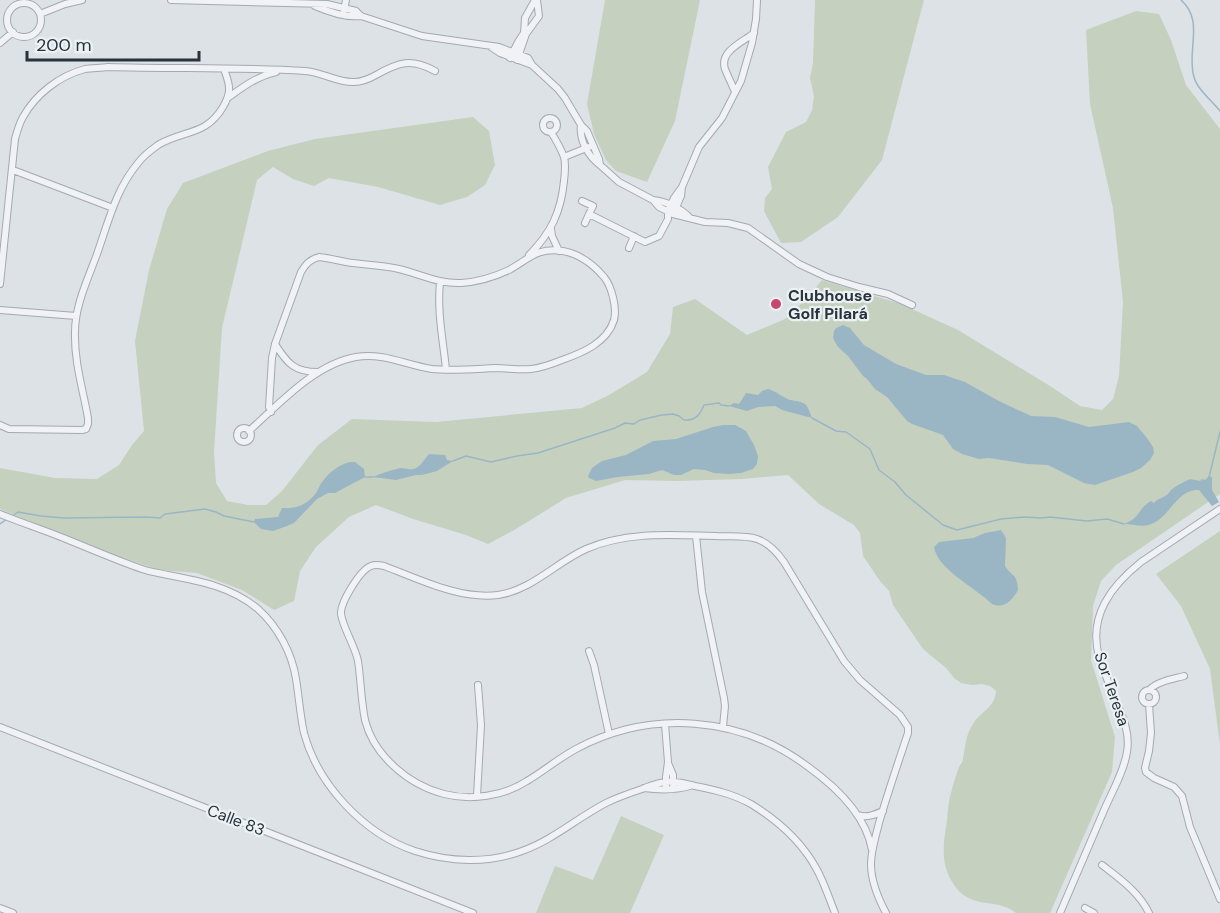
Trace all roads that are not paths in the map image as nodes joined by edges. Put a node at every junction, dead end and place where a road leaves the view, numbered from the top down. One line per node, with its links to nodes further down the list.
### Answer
1 (82, 0): 9 (street)
2 (171, 0): 7 (street)
3 (346, 0): 8 (street)
4 (536, 0): 13 (street); 13 (street)
5 (757, 0): 11 (street)
6 (16, 2): 9 (street); 10 (street)
7 (336, 6): 8 (street)
8 (343, 11): 13 (street)
9 (40, 15): 10 (street)
10 (13, 32): 12 (street)
11 (754, 33): 17 (street); 17 (street)
12 (0, 43)
13 (515, 56): 20 (street)
14 (224, 69): 15 (street); 18 (street); 22 (street)
15 (285, 70): 16 (street); 18 (street)
16 (435, 71)
17 (735, 92): 25 (street)
18 (229, 97): 24 (street)
19 (551, 132): 21 (street)
20 (589, 147): 21 (street); 25 (street)
21 (564, 157): 29 (street)
22 (13, 170): 24 (street); 32 (street)
23 (582, 201): 26 (street)
24 (113, 208): 40 (street)
25 (671, 212): 31 (street); 38 (street)
26 (589, 214): 27 (street); 28 (street)
27 (607, 222): 30 (street); 31 (street)
28 (585, 223)
29 (551, 228): 34 (street); 35 (street)
30 (603, 230)
31 (634, 236): 33 (street)
32 (2, 242): 37 (street)
33 (629, 248)
34 (559, 251): 35 (street); 42 (street)
35 (526, 258): 36 (street)
36 (440, 282): 41 (street); 42 (street)
37 (0, 284)
38 (912, 306)
39 (0, 310): 40 (street)
40 (76, 316): 45 (street)
41 (275, 344): 43 (street); 44 (street)
42 (446, 369): 43 (street)
43 (318, 372): 44 (street)
44 (271, 412): 46 (street)
45 (0, 425)
46 (249, 431)
47 (1220, 509): 70 (street, Sor Teresa)
48 (2, 514): 57 (street)
49 (696, 536): 55 (street); 58 (street); 59 (street)
50 (589, 651): 56 (street)
51 (1184, 676): 63 (street)
52 (477, 685): 58 (street)
53 (665, 724): 55 (street); 56 (street); 57 (street)
54 (0, 727): 67 (street, Calle 83)
55 (723, 727): 60 (street)
56 (609, 734): 58 (street)
57 (670, 786): 68 (street)
58 (477, 796)
59 (883, 811): 60 (street); 61 (street)
60 (858, 815): 61 (street)
61 (872, 850): 69 (street)
62 (1102, 866): 72 (street)
63 (1220, 899)
64 (0, 908): 66 (street)
65 (1085, 908): 71 (street)
66 (13, 913)
67 (473, 913)
68 (835, 913)
69 (886, 913)
70 (1060, 913)
71 (1094, 913)
72 (1149, 913)

